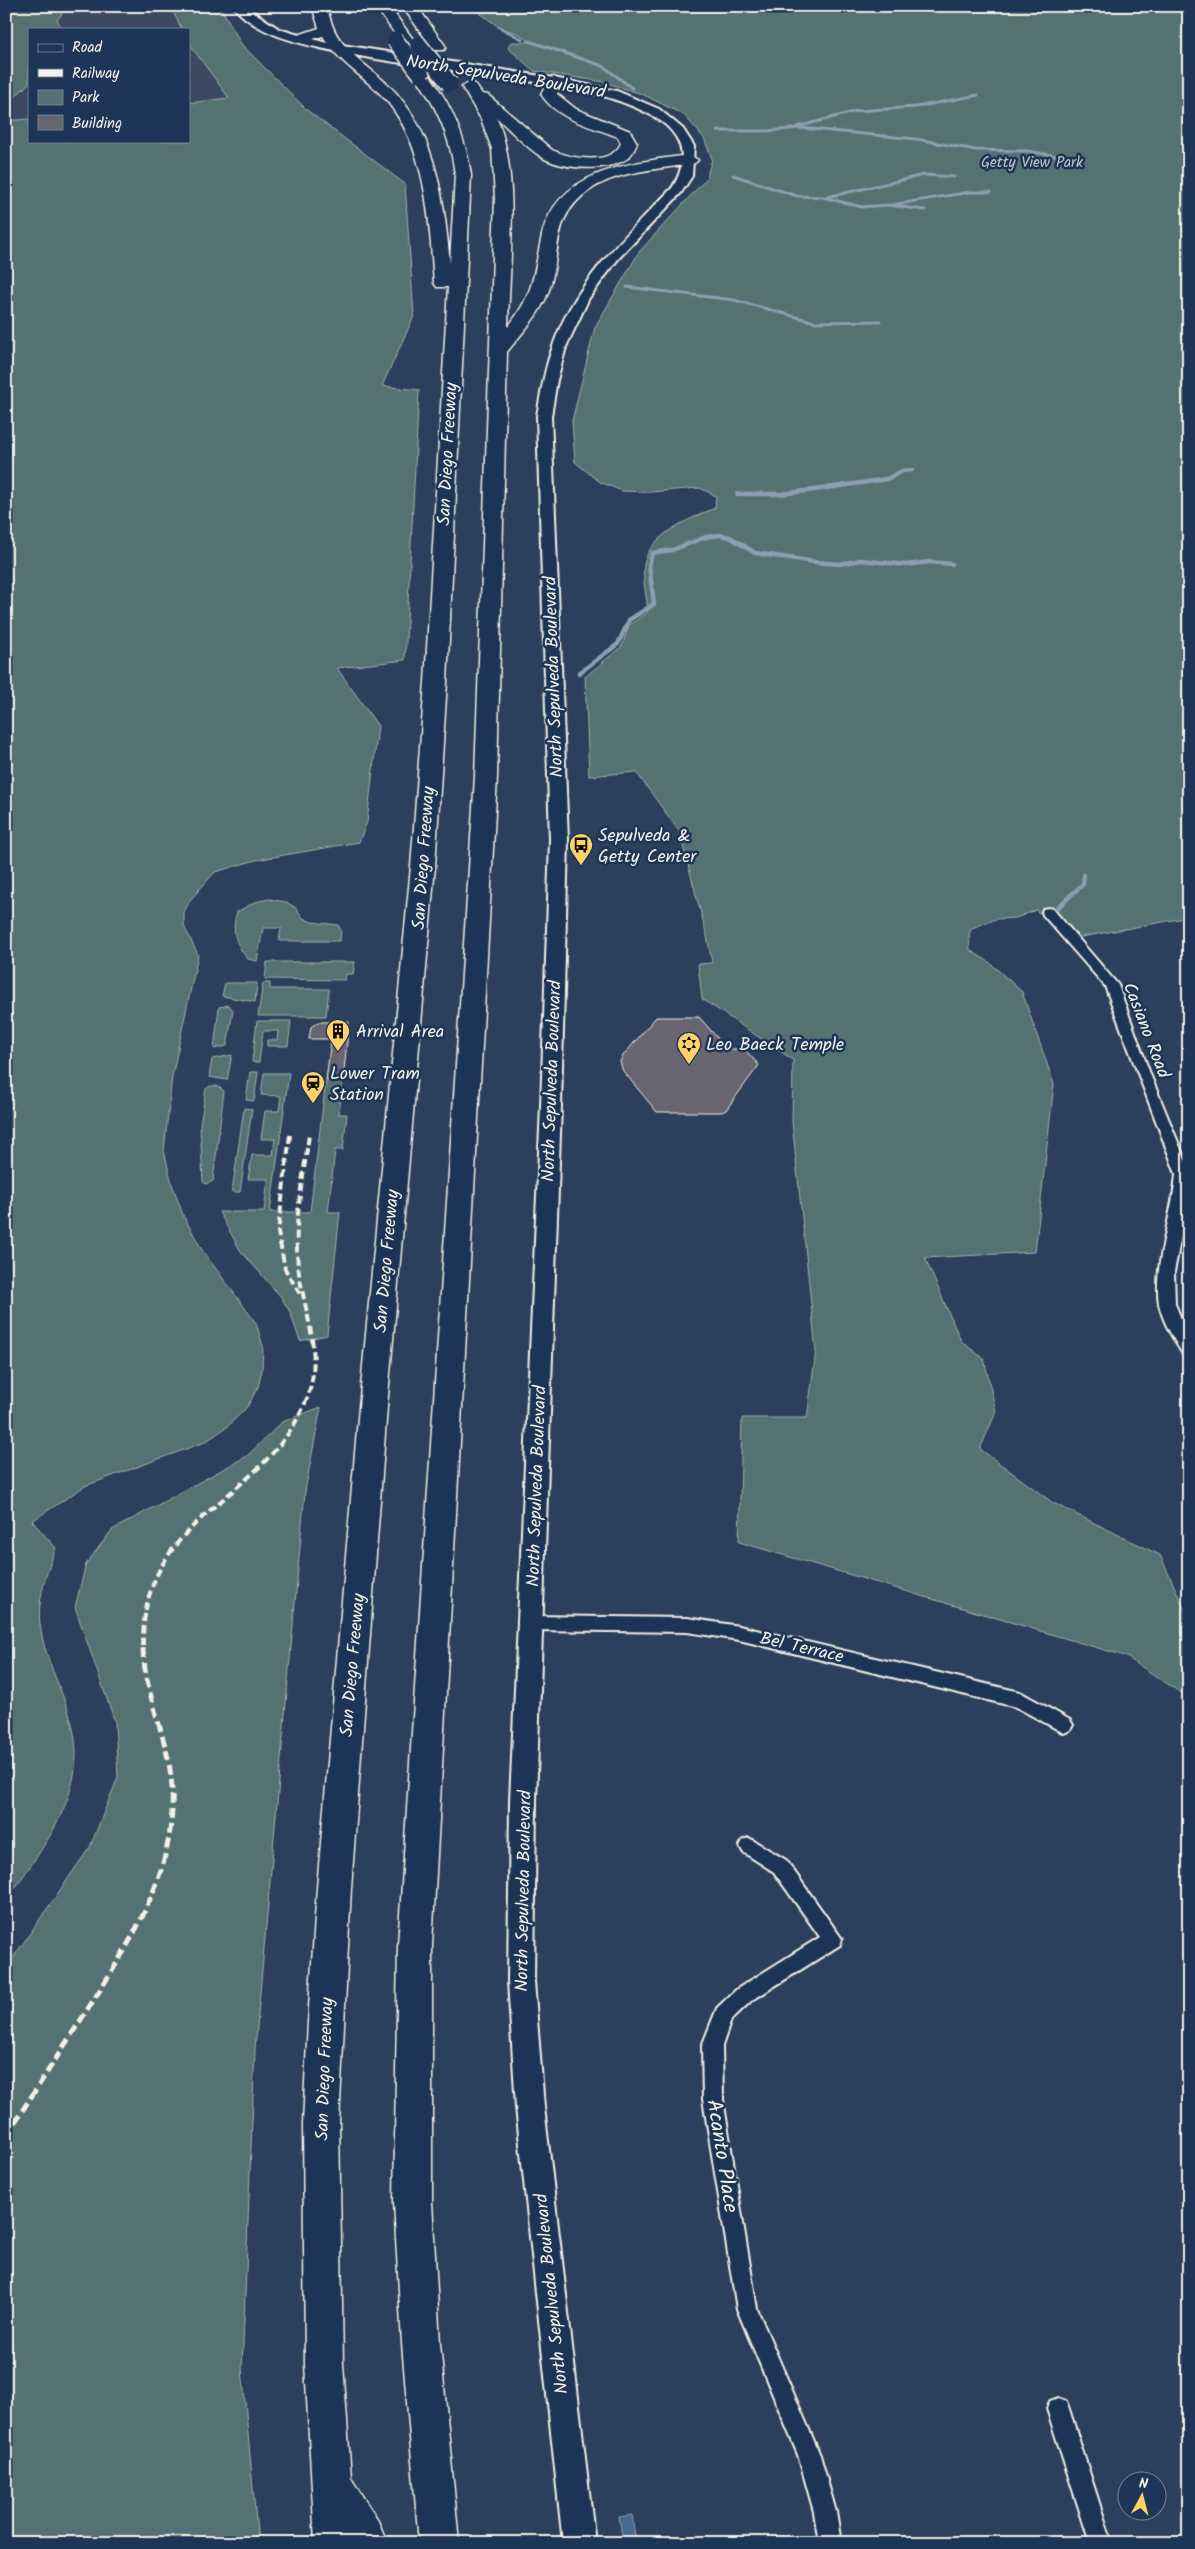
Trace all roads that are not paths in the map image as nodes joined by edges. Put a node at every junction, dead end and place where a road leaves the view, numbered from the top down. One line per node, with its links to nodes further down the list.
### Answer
1 (238, 6): 8 (main road, North Sepulveda Boulevard)
2 (319, 6): 7 (highway)
3 (371, 6): 9 (highway)
4 (382, 6): 9 (highway)
5 (393, 6): 9 (highway)
6 (409, 6): 13 (highway)
7 (326, 30): 8 (highway); 10 (highway)
8 (300, 39): 10 (main road, North Sepulveda Boulevard)
9 (407, 42): 11 (highway, bridge); 11 (highway, bridge)
10 (341, 49): 12 (main road, North Sepulveda Boulevard); 21 (highway)
11 (438, 82): 14 (highway); 21 (highway, San Diego Freeway)
12 (554, 82): 13 (highway); 16 (main road, North Sepulveda Boulevard)
13 (470, 87): 19 (highway)
14 (472, 121)
15 (484, 152): 19 (highway)
16 (690, 160): 17 (highway); 18 (main road, North Sepulveda Boulevard)
17 (650, 166): 18 (highway); 20 (highway)
18 (682, 183): 24 (main road, North Sepulveda Boulevard)
19 (503, 198): 20 (highway)
20 (498, 352): 31 (highway)
21 (451, 358): 28 (highway, San Diego Freeway)
22 (1048, 912): 23 (street, Casiano Road)
23 (1189, 1352)
24 (530, 1623): 25 (street, Bel Terrace); 32 (main road, North Sepulveda Boulevard)
25 (1064, 1725)
26 (749, 1846): 33 (street, Acanto Place)
27 (1058, 2409): 34 (street)
28 (330, 2481): 29 (highway, San Diego Freeway); 30 (highway)
29 (335, 2543)
30 (364, 2543)
31 (438, 2543)
32 (578, 2543)
33 (830, 2543)
34 (1100, 2543)

